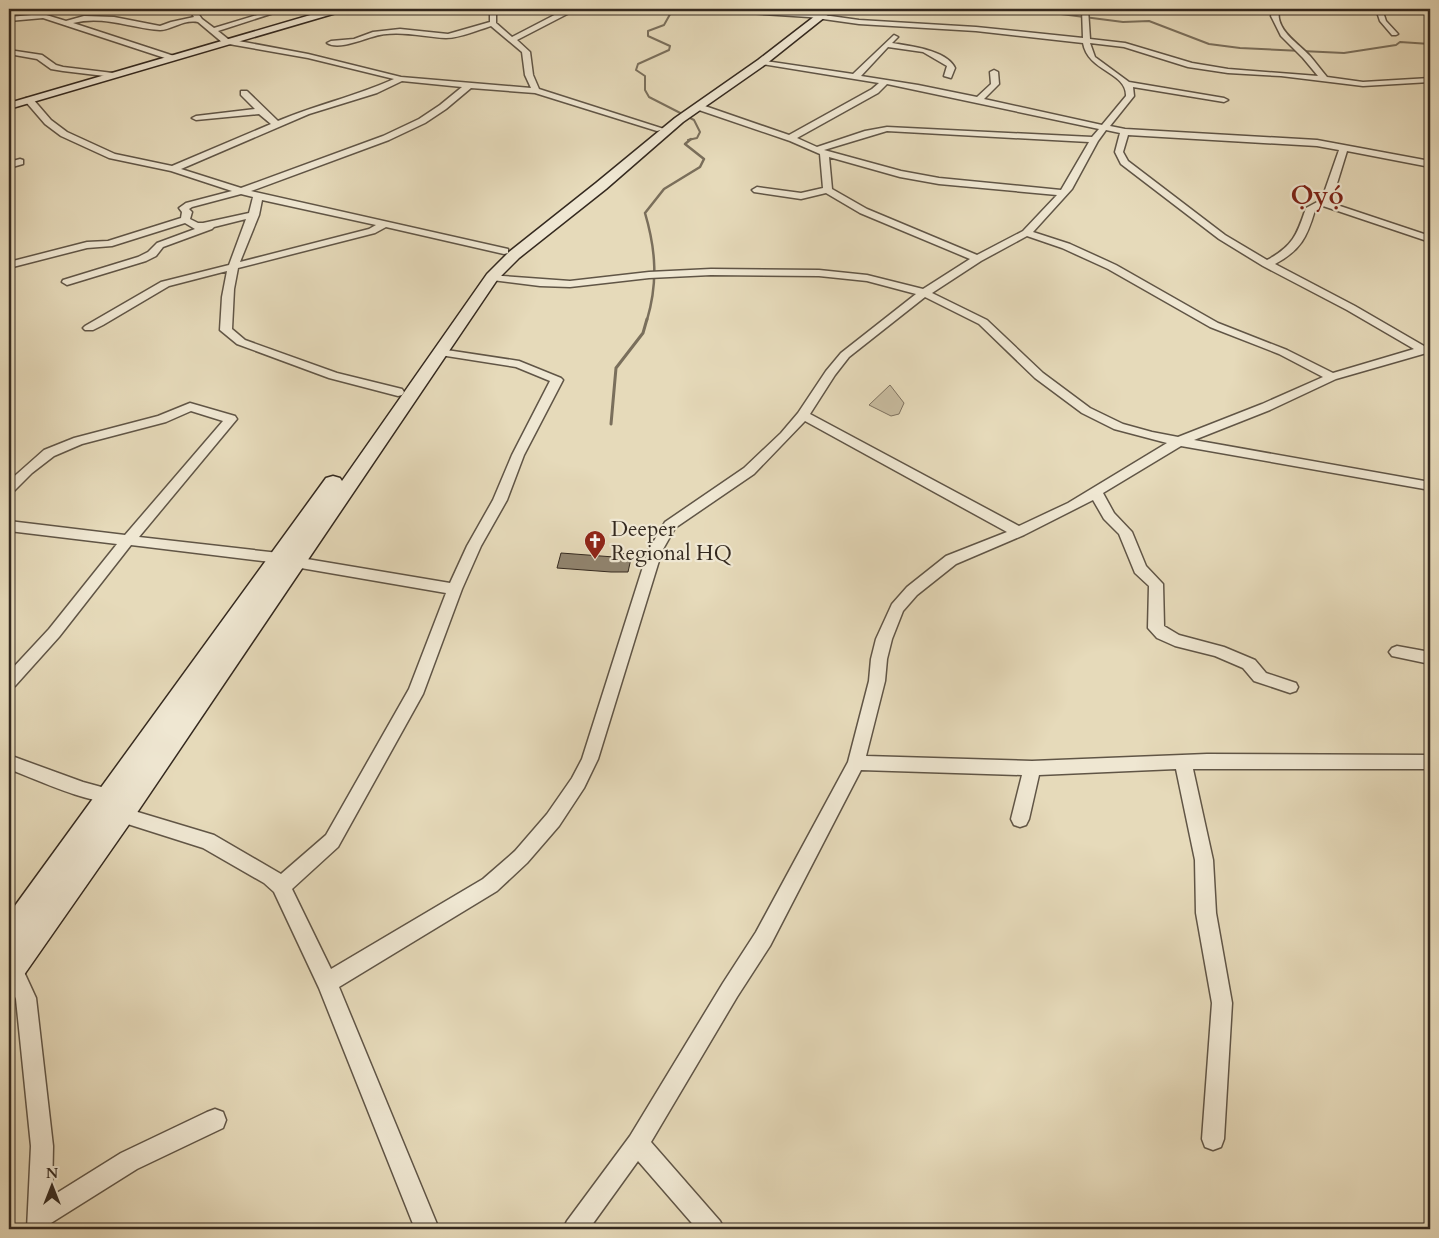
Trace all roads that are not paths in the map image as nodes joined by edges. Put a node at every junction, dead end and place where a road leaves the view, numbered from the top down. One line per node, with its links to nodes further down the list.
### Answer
1 (31, 9): 14 (street)
2 (192, 9): 16 (street)
3 (283, 9): 20 (street)
4 (340, 9): 23 (main road)
5 (493, 9): 18 (street)
6 (572, 9): 7 (street); 22 (street)
7 (599, 9)
8 (716, 9): 13 (street)
9 (830, 9): 13 (main road)
10 (1276, 9): 35 (street)
11 (1379, 9): 21 (street)
12 (1085, 10): 24 (street)
13 (816, 14): 19 (street); 29 (main road); 42 (main road)
14 (19, 17): 15 (street); 17 (street)
15 (9, 19)
16 (200, 20): 17 (street); 20 (street)
17 (64, 23): 28 (street)
18 (493, 23): 22 (street); 25 (street)
19 (902, 25): 24 (street); 26 (street)
20 (212, 31): 23 (street)
21 (1394, 34)
22 (511, 40): 40 (street)
23 (226, 41): 28 (main road); 34 (street)
24 (1086, 41): 35 (street); 38 (street)
25 (330, 42)
26 (888, 45): 32 (street); 33 (street)
27 (9, 52): 31 (street)
28 (171, 58): 31 (main road)
29 (762, 62): 33 (street); 42 (main road)
30 (994, 72): 43 (street)
31 (114, 75): 44 (main road)
32 (948, 76)
33 (855, 77): 37 (street)
34 (401, 79): 39 (street); 50 (street)
35 (1325, 80): 36 (street)
36 (1430, 80)
37 (886, 81): 43 (street); 54 (street)
38 (1129, 84): 45 (street); 51 (street)
39 (469, 85): 40 (street); 63 (street)
40 (536, 91): 52 (street)
41 (244, 93): 47 (street)
42 (714, 93): 48 (main road)
43 (980, 99): 51 (street)
44 (29, 100): 46 (main road); 61 (street)
45 (1224, 100)
46 (9, 106)
47 (261, 111): 49 (street); 50 (street)
48 (686, 113): 52 (main road); 54 (street); 62 (main road)
49 (196, 118)
50 (277, 126): 61 (street)
51 (1104, 127): 53 (street); 55 (street)
52 (660, 129): 62 (main road)
53 (1125, 132): 56 (street); 77 (street)
54 (790, 138): 57 (street)
55 (1094, 140): 57 (street); 66 (street)
56 (1344, 147): 59 (street); 68 (street)
57 (821, 151): 65 (street); 66 (street)
58 (20, 162): 60 (street)
59 (1430, 164)
60 (9, 165)
61 (174, 169): 63 (street)
62 (596, 185): 75 (main road); 80 (main road)
63 (244, 190): 67 (street); 70 (street)
64 (757, 190): 65 (street)
65 (828, 190): 76 (street)
66 (1064, 193): 73 (street)
67 (258, 196): 69 (street); 72 (street)
68 (1323, 203): 74 (street); 77 (street)
69 (254, 216): 71 (street); 79 (street)
70 (186, 220): 71 (street); 78 (street)
71 (215, 224): 81 (street)
72 (385, 224): 75 (street); 79 (street)
73 (1026, 233): 76 (street); 86 (street)
74 (1430, 239)
75 (504, 251): 87 (main road)
76 (977, 259): 82 (street)
77 (1267, 264): 84 (street)
78 (9, 265)
79 (233, 267): 83 (street); 87 (street)
80 (492, 277): 82 (street); 85 (main road)
81 (68, 282)
82 (924, 293): 88 (street); 89 (street)
83 (89, 328)
84 (1426, 349): 86 (street)
85 (440, 352): 90 (main road); 98 (street)
86 (1332, 377): 89 (street)
87 (398, 392): 90 (main road)
88 (803, 415): 95 (street); 115 (street)
89 (1180, 441): 91 (street); 93 (street)
90 (363, 453): 97 (main road)
91 (1430, 486)
92 (9, 488): 96 (street)
93 (1096, 492): 95 (street); 103 (street)
94 (9, 526): 96 (street)
95 (1019, 532): 107 (street)
96 (128, 540): 97 (street); 102 (street)
97 (287, 560): 98 (street); 100 (main road)
98 (455, 589): 112 (street)
99 (1398, 652): 101 (street)
100 (219, 658): 109 (main road); 110 (main road)
101 (1430, 658)
102 (9, 682)
103 (1290, 687)
104 (9, 762): 109 (street)
105 (1183, 762): 106 (street); 108 (street); 117 (street)
106 (1430, 762)
107 (856, 763): 108 (street); 118 (street)
108 (1032, 768): 111 (street)
109 (110, 796): 113 (main road)
110 (121, 814): 112 (street); 114 (main road)
111 (1020, 819)
112 (281, 886): 115 (street)
113 (9, 936)
114 (10, 970): 119 (street)
115 (326, 983): 120 (street)
116 (215, 1120): 119 (street)
117 (1213, 1139)
118 (638, 1144): 121 (street); 122 (street)
119 (40, 1223)
120 (427, 1229)
121 (575, 1229)
122 (712, 1229)

